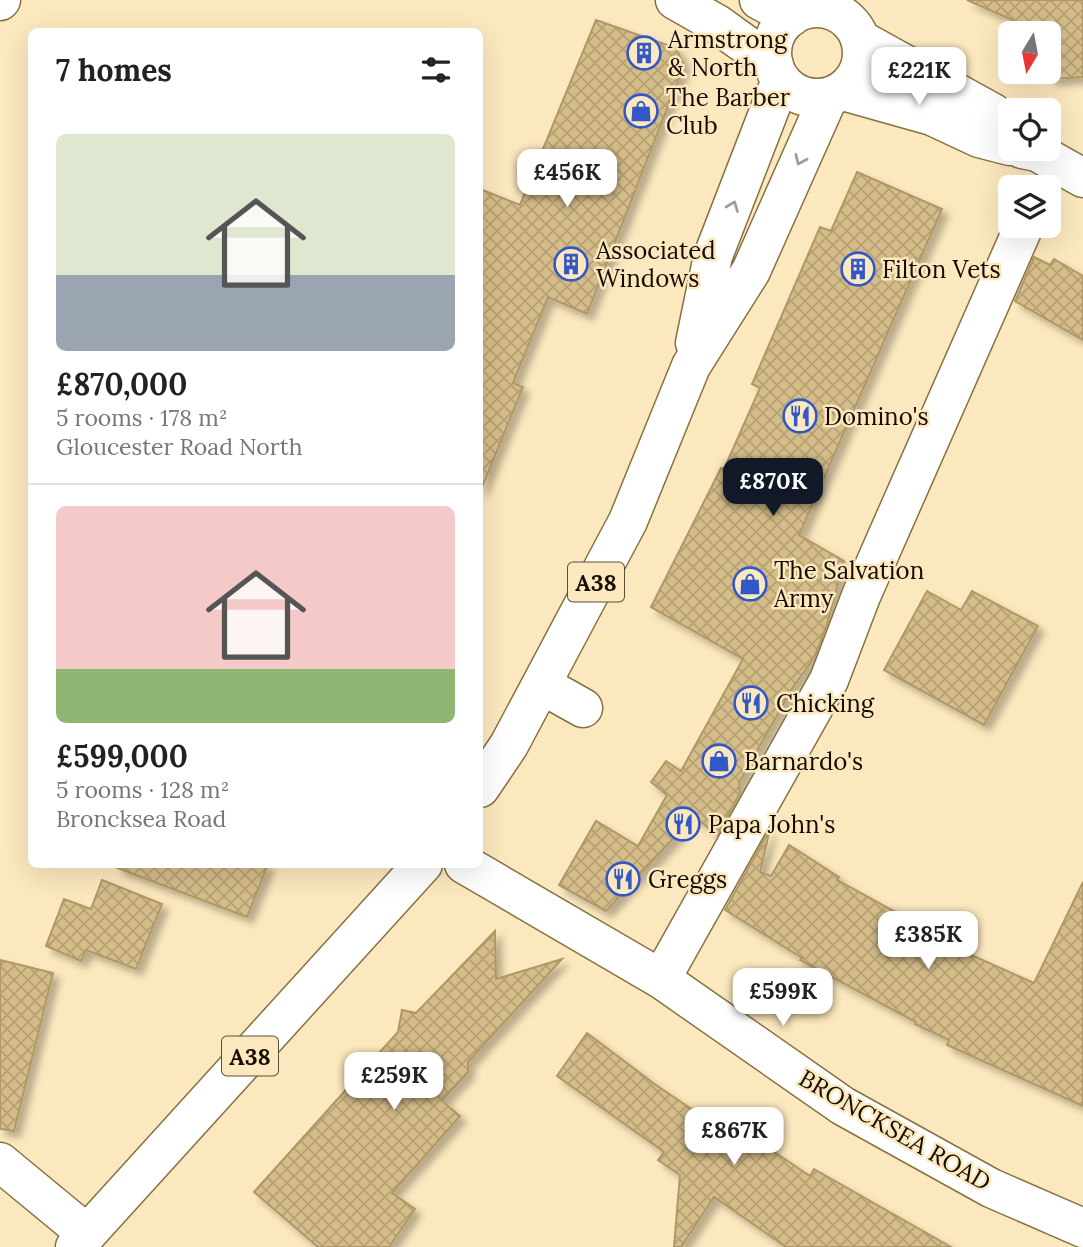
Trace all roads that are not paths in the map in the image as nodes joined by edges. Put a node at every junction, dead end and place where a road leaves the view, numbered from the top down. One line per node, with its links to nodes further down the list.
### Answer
1 (675, 0): 4 (main road)
2 (789, 7): 3 (main road, A38); 4 (main road, A38)
3 (849, 19): 5 (main road, A38); 6 (main road)
4 (777, 72): 5 (main road); 9 (main road, A38, one-way to 4)
5 (835, 94): 7 (main road); 9 (main road, A38, one-way to 9)
6 (998, 118)
7 (998, 144)
8 (1019, 238): 15 (main road)
9 (691, 366): 10 (main road, A38)
10 (542, 685): 11 (main road); 12 (main road, A38)
11 (583, 708)
12 (483, 784)
13 (419, 868): 18 (main road, A38)
14 (471, 868): 15 (main road, BRONCKSEA ROAD)
15 (662, 979): 17 (main road, BRONCKSEA ROAD)
16 (0, 1163): 18 (main road)
17 (1083, 1228)
18 (80, 1240)

